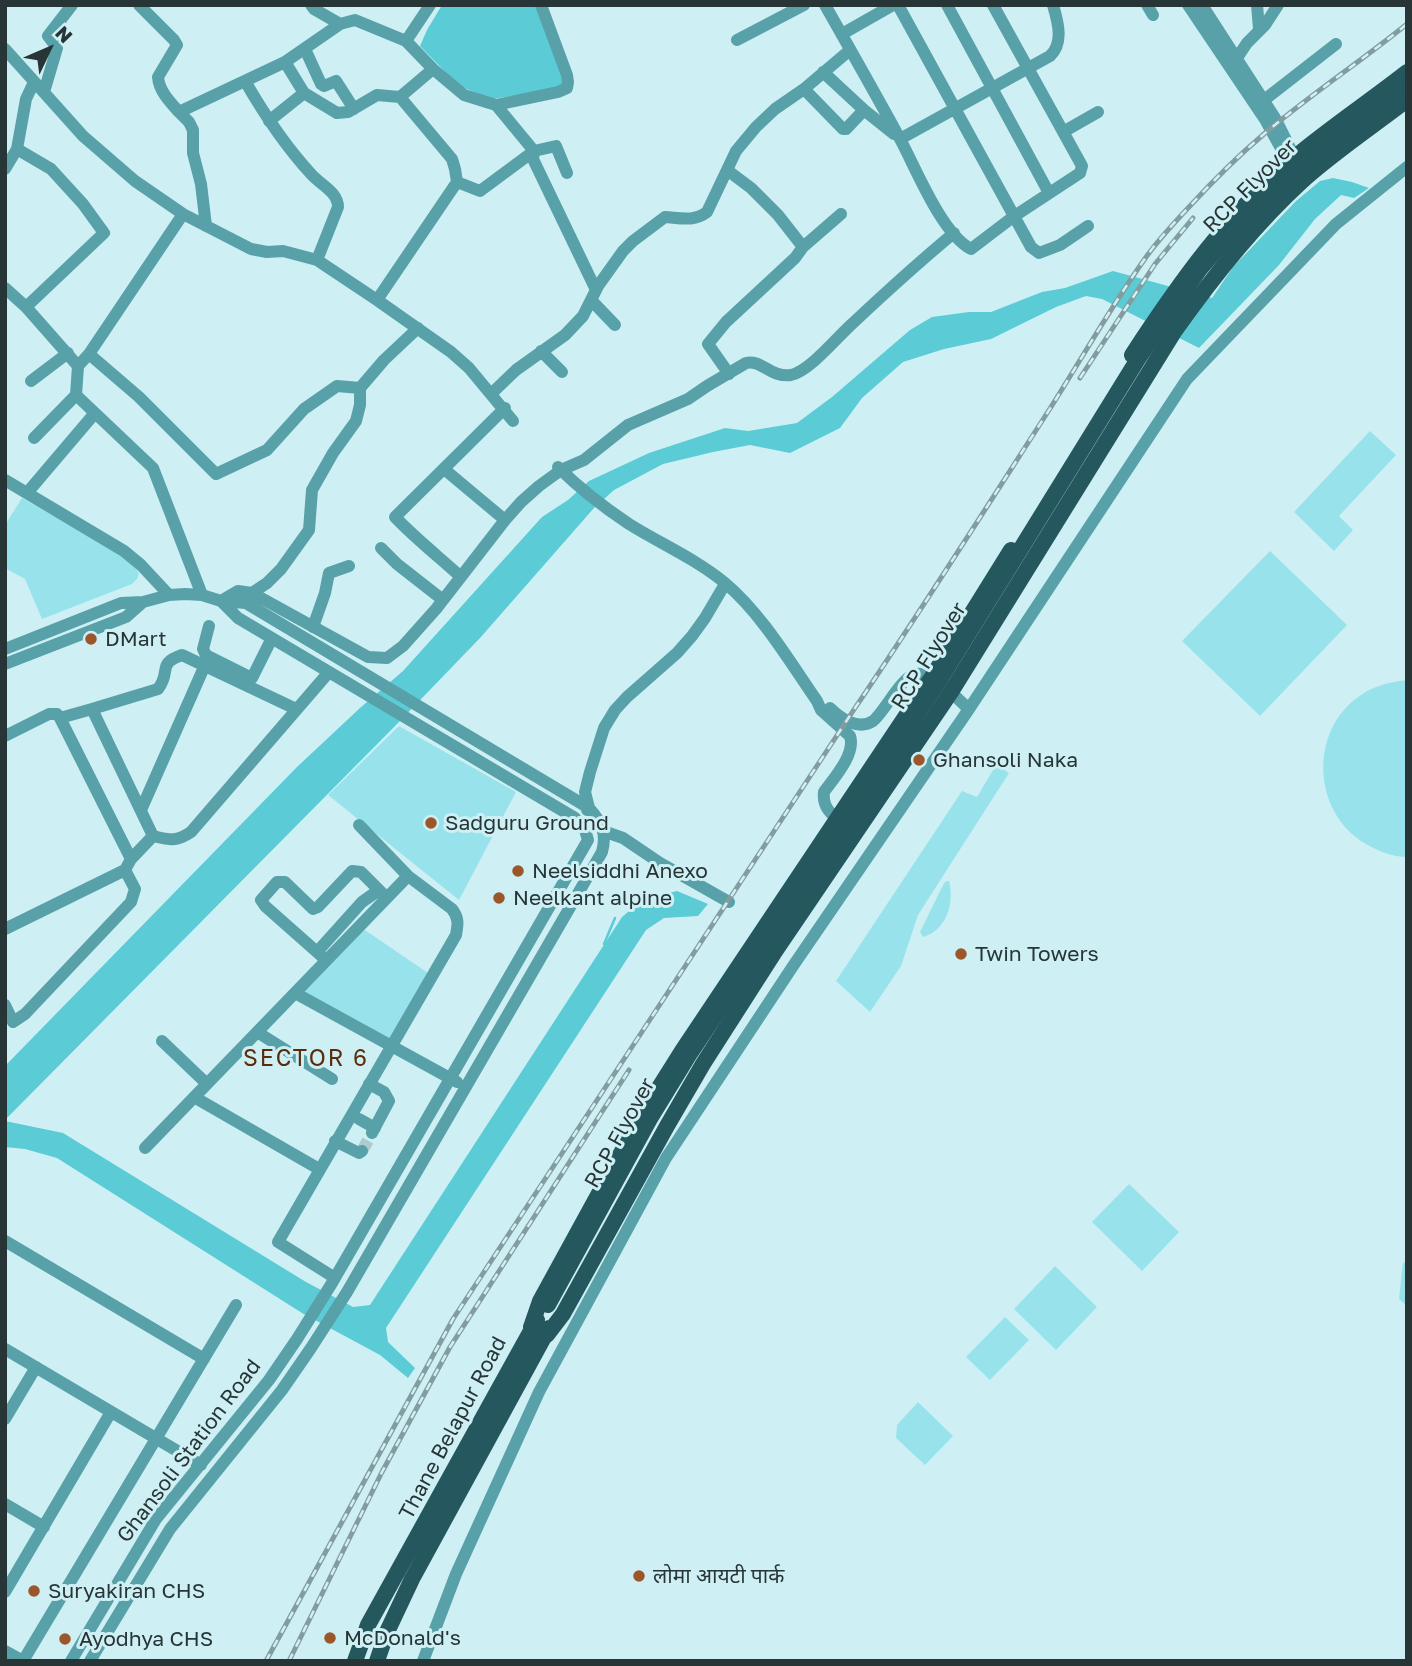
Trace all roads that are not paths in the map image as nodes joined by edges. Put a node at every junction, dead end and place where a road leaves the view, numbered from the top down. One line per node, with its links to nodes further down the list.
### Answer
1 (72, 5): 38 (street)
2 (139, 5): 47 (street)
3 (311, 5): 17 (street)
4 (430, 5): 21 (street)
5 (541, 5): 43 (street)
6 (804, 5): 20 (street)
7 (825, 5): 19 (street)
8 (892, 5): 19 (street)
9 (898, 5): 44 (street)
10 (947, 5): 35 (street)
11 (993, 5): 28 (street)
12 (1053, 5): 28 (street)
13 (1188, 5): 26 (street)
14 (1202, 5): 26 (street)
15 (1257, 5): 18 (street)
16 (1278, 5): 18 (street)
17 (340, 24): 21 (street); 24 (street)
18 (1259, 29): 26 (street)
19 (842, 34): 25 (street)
20 (737, 40)
21 (406, 41): 29 (street)
22 (1336, 44): 42 (street)
23 (5, 49): 33 (street)
24 (305, 49): 27 (street); 45 (street)
25 (850, 50): 30 (street); 51 (street)
26 (1232, 60): 42 (street)
27 (285, 61): 32 (street); 39 (street)
28 (1028, 68): 35 (street); 50 (street)
29 (433, 69): 40 (street); 43 (street)
30 (823, 72): 36 (street); 46 (street)
31 (1407, 72): 54 (main road)
32 (245, 81): 47 (street); 49 (street)
33 (34, 82): 38 (street); 52 (street)
34 (1407, 82): 157 (main road, RCP Flyover, bridge)
35 (992, 88): 44 (street); 61 (street)
36 (804, 89): 46 (street); 57 (street)
37 (1407, 91): 157 (main road, RCP Flyover)
38 (44, 92): 62 (street)
39 (304, 93): 45 (street); 49 (street)
40 (400, 97): 45 (street); 60 (street)
41 (1407, 100): 59 (main road)
42 (1260, 103): 54 (street)
43 (496, 105): 53 (street)
44 (954, 108): 51 (street); 64 (street)
45 (354, 109)
46 (864, 110): 51 (street)
47 (179, 112): 65 (street)
48 (1098, 112): 50 (street)
49 (269, 121): 69 (street)
50 (1063, 132): 61 (street)
51 (900, 139): 67 (street)
52 (17, 149): 56 (street); 73 (street)
53 (533, 155): 58 (street); 60 (street); 71 (street)
54 (1291, 160): 59 (street); 113 (main road)
55 (1407, 167): 121 (street)
56 (5, 169)
57 (727, 170): 68 (street); 71 (street)
58 (567, 173)
59 (1303, 180): 117 (main road)
60 (457, 182): 72 (street)
61 (1049, 193): 64 (street)
62 (183, 214): 65 (street); 78 (street)
63 (841, 214): 68 (street)
64 (1013, 217): 66 (street); 67 (street)
65 (206, 226): 69 (street)
66 (1088, 226)
67 (954, 233): 81 (street)
68 (803, 247): 81 (street)
69 (317, 260): 72 (street)
70 (5, 288): 73 (street)
71 (594, 295): 74 (street); 76 (street)
72 (377, 300): 75 (street)
73 (26, 307): 77 (street)
74 (615, 325)
75 (418, 328): 83 (street); 84 (street)
76 (541, 351): 80 (street); 84 (street)
77 (68, 353): 79 (street); 82 (street)
78 (89, 355): 79 (street); 83 (street)
79 (78, 366): 85 (street)
80 (562, 372)
81 (729, 373): 91 (street)
82 (31, 381)
83 (360, 388): 99 (street)
84 (491, 394): 86 (street)
85 (76, 395): 87 (street); 89 (street)
86 (505, 408): 88 (street); 90 (street)
87 (95, 412): 93 (street); 101 (street)
88 (513, 421)
89 (34, 438)
90 (444, 469): 94 (street); 97 (street)
91 (560, 469): 94 (street); 98 (street)
92 (5, 480): 93 (street)
93 (27, 493): 100 (street)
94 (505, 520): 97 (street)
95 (381, 548): 102 (street)
96 (349, 566): 106 (street)
97 (461, 577): 102 (street)
98 (725, 584): 118 (street); 124 (street)
99 (253, 593): 103 (street); 106 (street)
100 (169, 595): 101 (street); 104 (street)
101 (202, 596): 103 (street)
102 (443, 600): 106 (street)
103 (221, 601): 107 (street); 111 (street)
104 (143, 602): 108 (street); 109 (street)
105 (209, 626): 114 (street)
106 (313, 627)
107 (272, 638): 112 (street); 114 (street)
108 (5, 649)
109 (5, 664)
110 (205, 664): 119 (street); 120 (street); 125 (street)
111 (354, 668): 115 (street); 124 (street)
112 (329, 672): 115 (street); 120 (street)
113 (932, 677): 117 (street); 118 (street); 126 (main road)
114 (252, 678): 116 (street)
115 (345, 682): 127 (street)
116 (311, 688)
117 (951, 692): 121 (street); 130 (main road)
118 (817, 701): 126 (street)
119 (92, 709): 122 (street); 125 (street)
120 (296, 709): 131 (street)
121 (969, 709): 180 (street)
122 (60, 718): 123 (street); 132 (street)
123 (5, 736)
124 (589, 808): 127 (street); 129 (street)
125 (141, 810): 131 (street)
126 (837, 819): 130 (street); 158 (main road)
127 (579, 822): 143 (street, Ghansoli Station Road)
128 (359, 825): 133 (street)
129 (603, 831): 135 (street); 147 (street, Ghansoli Station Road)
130 (856, 832): 159 (main road)
131 (153, 836): 132 (street)
132 (128, 864): 136 (street); 139 (street)
133 (408, 876): 134 (street); 142 (street)
134 (383, 894): 137 (street); 137 (street)
135 (729, 902)
136 (5, 929)
137 (321, 956): 138 (street)
138 (295, 993): 140 (street); 142 (street)
139 (5, 1005)
140 (257, 1032): 144 (street); 145 (street)
141 (162, 1041): 145 (street)
142 (391, 1045): 143 (street); 146 (street)
143 (451, 1078): 147 (street); 155 (street, Ghansoli Station Road)
144 (332, 1079)
145 (206, 1084): 148 (street)
146 (369, 1084): 149 (street); 150 (street)
147 (466, 1086): 175 (street, Ghansoli Station Road)
148 (194, 1097): 151 (street); 153 (street)
149 (359, 1119)
150 (335, 1141): 152 (street); 153 (street)
151 (145, 1148)
152 (362, 1151)
153 (319, 1169): 155 (street)
154 (5, 1241): 161 (street)
155 (334, 1280): 166 (street, Ghansoli Station Road)
156 (236, 1305): 161 (street)
157 (552, 1308): 158 (main road, Thane Belapur Road); 159 (main road, Thane Belapur Road)
158 (531, 1327): 169 (main road, Thane Belapur Road)
159 (547, 1335): 169 (main road, Thane Belapur Road)
160 (5, 1349): 162 (street)
161 (204, 1359): 165 (street)
162 (36, 1367): 163 (street); 164 (street)
163 (111, 1412): 165 (street); 168 (street)
164 (5, 1419)
165 (156, 1438): 166 (street); 173 (street)
166 (201, 1465): 174 (street, Ghansoli Station Road)
167 (5, 1504): 168 (street)
168 (44, 1527): 170 (street)
169 (405, 1576): 171 (main road); 176 (main road); 179 (main road)
170 (5, 1592)
171 (383, 1631): 177 (main road); 178 (main road)
172 (5, 1651): 173 (street)
173 (23, 1661)
174 (71, 1661)
175 (90, 1661)
176 (355, 1661)
177 (367, 1661)
178 (377, 1661)
179 (387, 1661)
180 (423, 1661)

